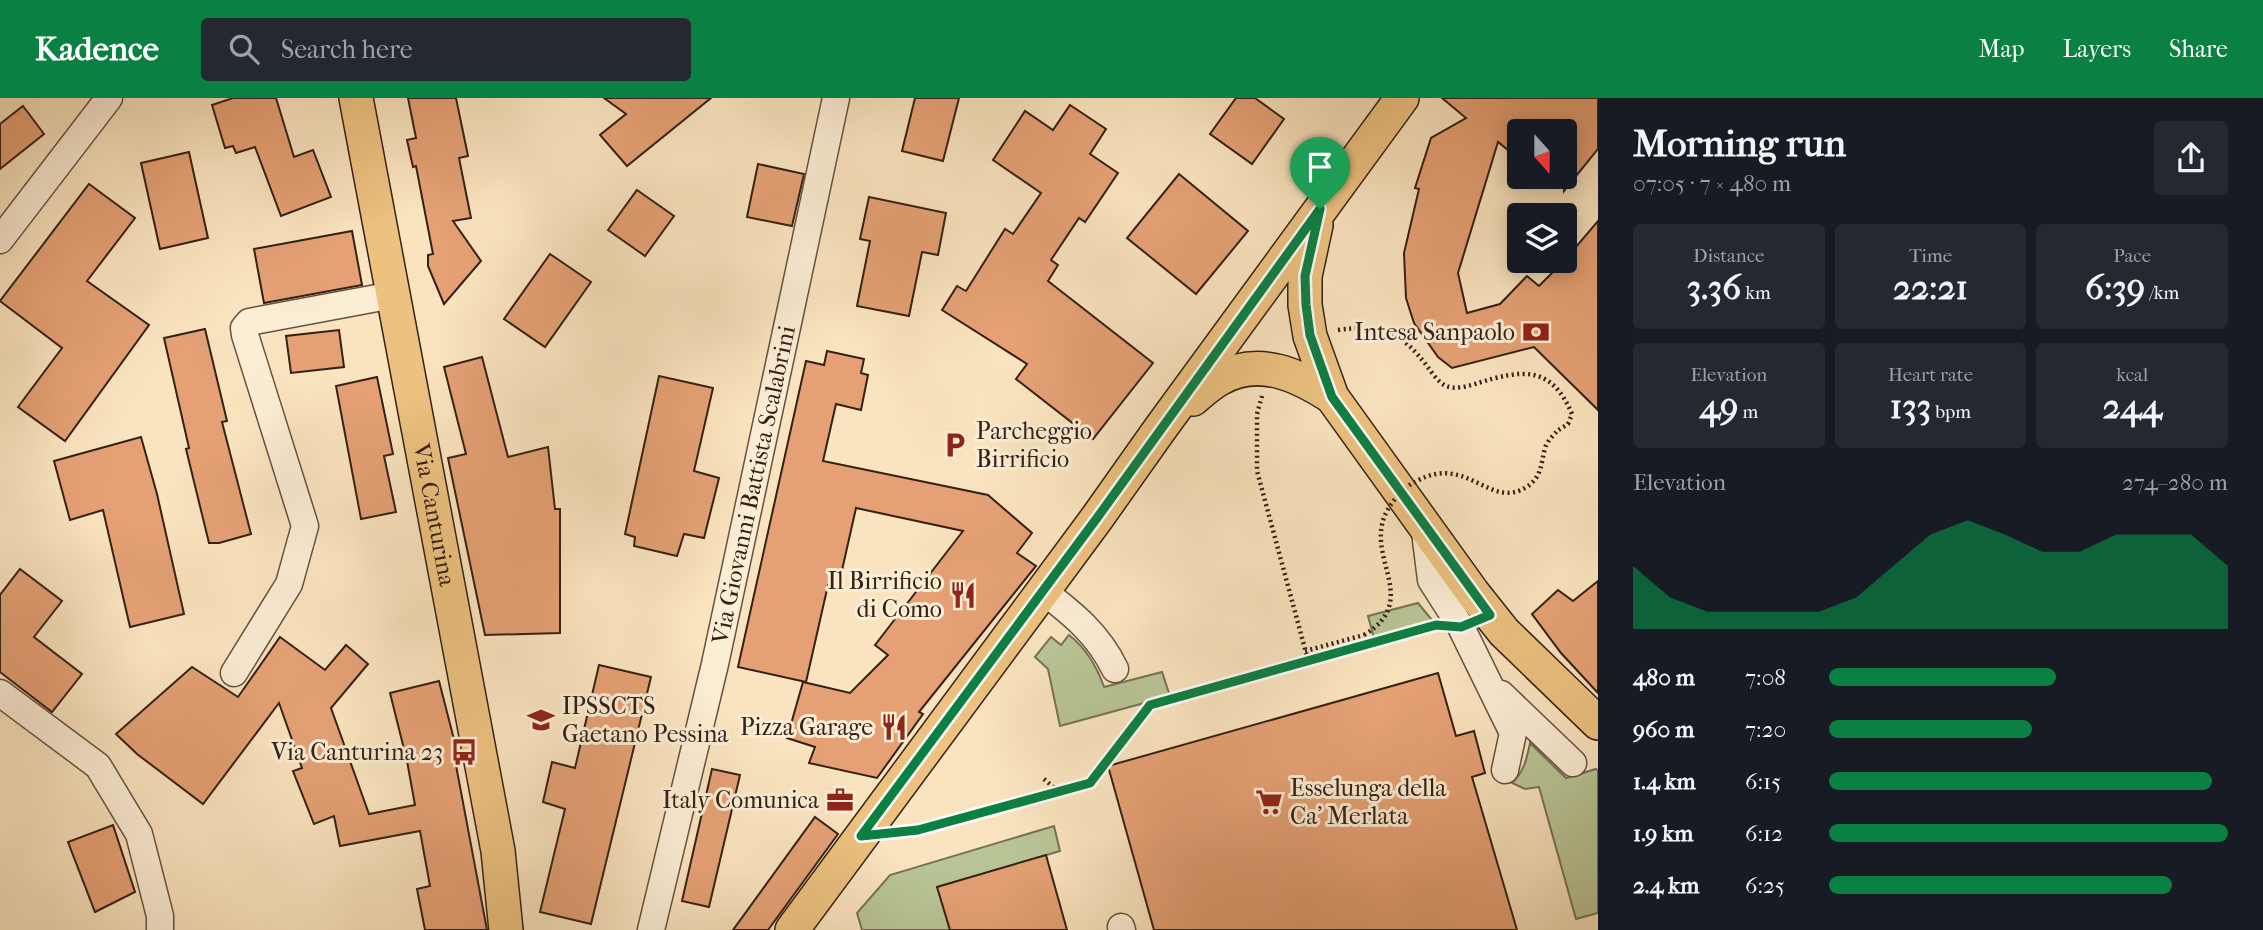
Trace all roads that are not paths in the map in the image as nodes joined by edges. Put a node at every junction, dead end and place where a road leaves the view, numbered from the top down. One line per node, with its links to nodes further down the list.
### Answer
1 (109, 98): 6 (street)
2 (356, 98): 7 (main road, Via Canturina)
3 (836, 98): 19 (street, Via Giovanni Battista Scalabrini)
4 (1402, 98): 5 (main road)
5 (1320, 209): 8 (main road); 9 (main road)
6 (0, 240)
7 (393, 295): 13 (street); 21 (main road, Via Canturina)
8 (1332, 397): 9 (main road); 10 (main road)
9 (1160, 429): 11 (main road)
10 (1423, 521): 14 (street); 16 (main road)
11 (1043, 591): 12 (street); 24 (main road)
12 (1115, 669)
13 (234, 673)
14 (1486, 678): 17 (street); 18 (street)
15 (0, 693): 20 (street)
16 (1598, 723)
17 (1573, 763)
18 (1505, 770)
19 (665, 869): 22 (street, Via Giovanni Battista Scalabrini); 23 (street, Via Giovanni Battista Scalabrini)
20 (160, 930)
21 (506, 930)
22 (644, 930)
23 (651, 930)
24 (792, 930)

